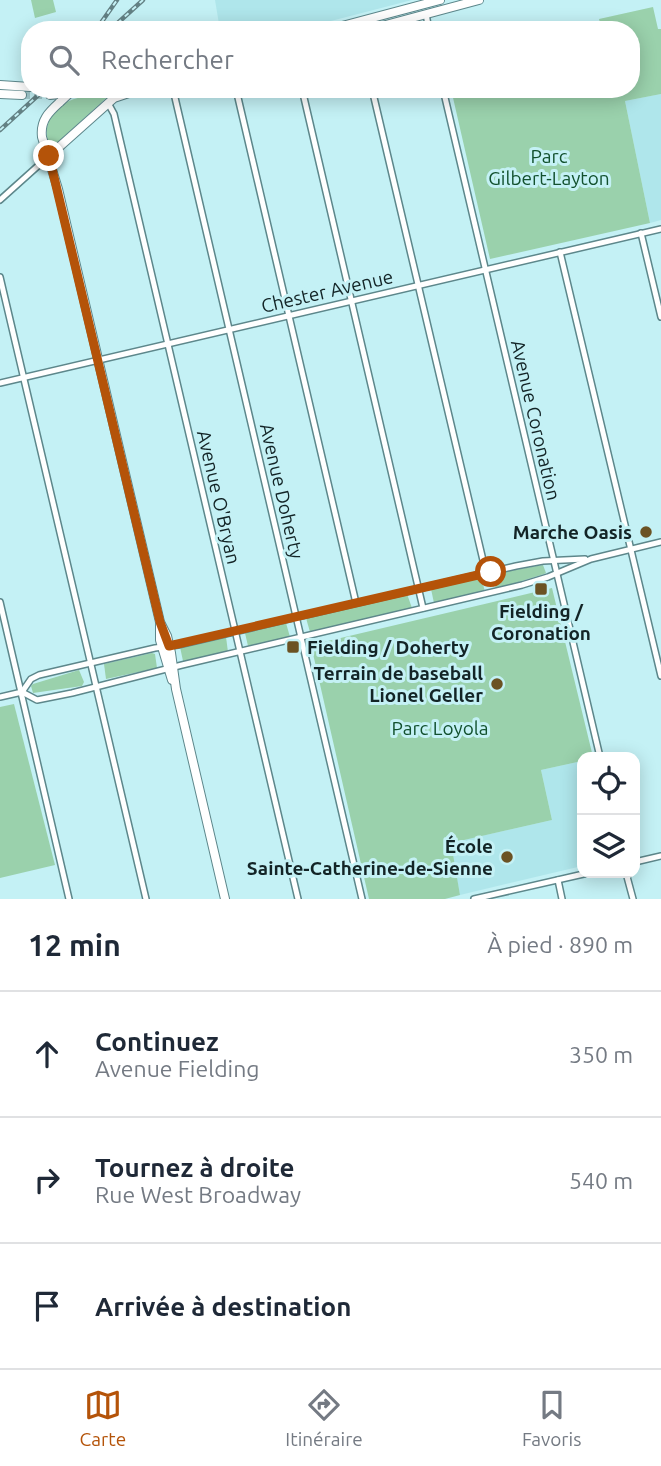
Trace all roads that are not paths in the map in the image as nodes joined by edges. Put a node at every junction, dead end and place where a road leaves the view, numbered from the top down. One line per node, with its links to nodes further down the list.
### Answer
1 (440, 0): 3 (street)
2 (479, 0): 4 (street)
3 (423, 4): 4 (street); 5 (street)
4 (426, 14): 6 (street); 7 (street)
5 (373, 21)
6 (400, 21)
7 (427, 21)
8 (0, 85): 9 (street)
9 (21, 86)
10 (0, 94): 11 (street)
11 (21, 95)
12 (60, 98): 20 (street)
13 (115, 98): 19 (street)
14 (175, 98): 31 (street, Avenue Doherty)
15 (238, 98): 29 (street)
16 (304, 98): 28 (street)
17 (374, 98): 27 (street)
18 (445, 98): 25 (street, Avenue Coronation)
19 (108, 103): 20 (street); 32 (street, Avenue O'Bryan)
20 (49, 156): 21 (street); 33 (street)
21 (0, 200)
22 (661, 229): 23 (street, Chester Avenue)
23 (641, 233): 24 (street, Chester Avenue); 30 (street)
24 (560, 252): 25 (street, Chester Avenue); 37 (street)
25 (484, 270): 27 (street, Chester Avenue); 39 (street, Avenue Coronation)
26 (0, 277): 34 (street)
27 (418, 286): 28 (street, Chester Avenue); 40 (street)
28 (351, 301): 29 (street, Chester Avenue); 42 (street)
29 (289, 316): 31 (street, Chester Avenue); 44 (street)
30 (661, 317)
31 (228, 330): 32 (street, Chester Avenue); 46 (street, Avenue Doherty)
32 (167, 344): 33 (street, Chester Avenue); 47 (street, Avenue O'Bryan)
33 (98, 360): 34 (street, Chester Avenue); 49 (street)
34 (23, 378): 35 (street, Chester Avenue); 51 (street)
35 (0, 383)
36 (661, 542): 37 (street)
37 (632, 549): 38 (street); 53 (street)
38 (591, 559): 39 (street); 41 (street)
39 (554, 561): 40 (street); 41 (street, Avenue Coronation)
40 (486, 573): 42 (street)
41 (557, 573): 45 (street); 57 (street, Avenue Coronation)
42 (419, 589): 44 (street); 45 (street)
43 (0, 602): 55 (street)
44 (356, 603): 46 (street)
45 (423, 608): 48 (street)
46 (296, 617): 47 (street); 48 (street, Avenue Doherty)
47 (234, 632): 49 (street); 50 (street, Avenue O'Bryan)
48 (301, 637): 50 (street); 68 (street, Avenue Doherty)
49 (166, 647): 51 (street); 52 (street)
50 (239, 652): 52 (street); 67 (street, Avenue O'Bryan)
51 (90, 663): 54 (street); 55 (street)
52 (171, 668): 54 (street); 66 (street)
53 (661, 676)
54 (96, 687): 55 (street); 65 (street)
55 (22, 692): 56 (street); 64 (street)
56 (0, 697)
57 (599, 752)
58 (661, 856): 59 (street)
59 (640, 861)
60 (577, 875): 62 (street)
61 (627, 878): 71 (street)
62 (558, 880): 63 (street); 70 (street)
63 (492, 897): 69 (street)
64 (69, 899)
65 (146, 899)
66 (225, 899)
67 (298, 899)
68 (362, 899)
69 (474, 899)
70 (562, 899)
71 (633, 899)

